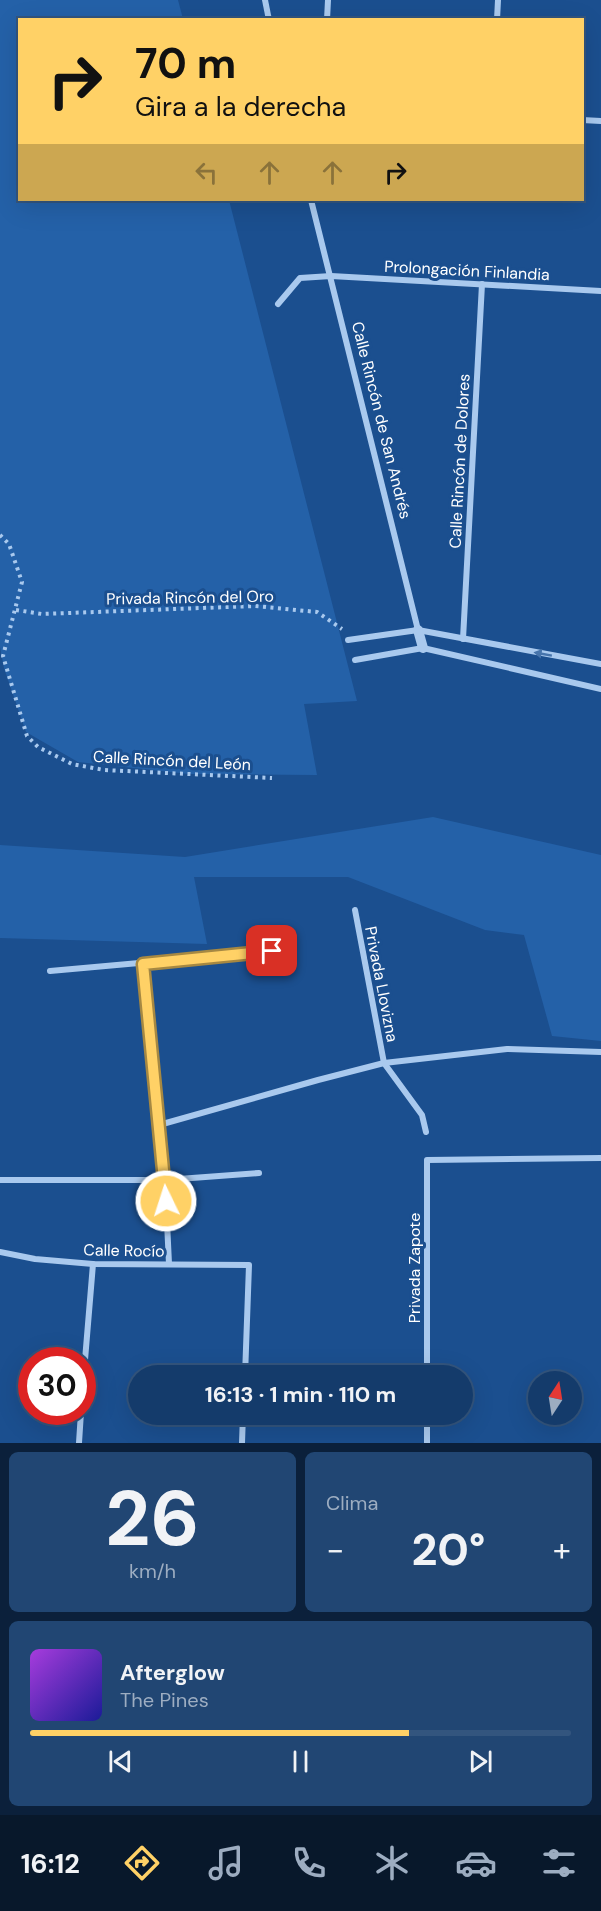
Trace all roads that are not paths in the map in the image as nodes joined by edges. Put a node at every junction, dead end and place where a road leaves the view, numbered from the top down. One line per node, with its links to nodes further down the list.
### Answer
1 (265, 0): 4 (street)
2 (328, 0): 5 (street)
3 (498, 0): 6 (street)
4 (269, 18)
5 (327, 18)
6 (497, 18)
7 (584, 120): 8 (street)
8 (601, 121)
9 (311, 201): 10 (street, Calle Rincón de San Andrés)
10 (331, 276): 11 (street, Prolongación Finlandia); 13 (street, Prolongación Finlandia); 14 (street, Calle Rincón de San Andrés)
11 (482, 284): 12 (street, Prolongación Finlandia); 15 (street, Calle Rincón de Dolores)
12 (601, 291)
13 (278, 304)
14 (418, 630): 15 (street); 16 (street); 17 (street, Calle Rincón de San Andrés)
15 (463, 639): 19 (street, one-way to 15)
16 (348, 640)
17 (423, 648): 18 (street); 20 (street)
18 (356, 660)
19 (601, 664)
20 (601, 689)
21 (355, 910): 26 (street, Privada Llovizna)
22 (272, 951): 23 (street)
23 (143, 964): 24 (street); 27 (street)
24 (50, 971)
25 (601, 1052): 26 (street)
26 (384, 1063): 27 (street); 28 (street)
27 (159, 1125): 32 (street)
28 (426, 1132)
29 (601, 1158): 38 (street, Privada Zapote)
30 (259, 1173): 32 (street)
31 (0, 1180): 32 (street)
32 (165, 1180): 35 (street)
33 (0, 1252): 34 (street, Calle Rocío)
34 (93, 1264): 35 (street, Calle Rocío); 36 (street)
35 (169, 1264): 37 (street, Calle Rocío)
36 (86, 1347)
37 (244, 1365)
38 (427, 1365)
39 (80, 1425): 42 (street)
40 (243, 1425): 43 (street)
41 (427, 1425): 44 (street)
42 (79, 1443)
43 (242, 1443)
44 (427, 1443)

